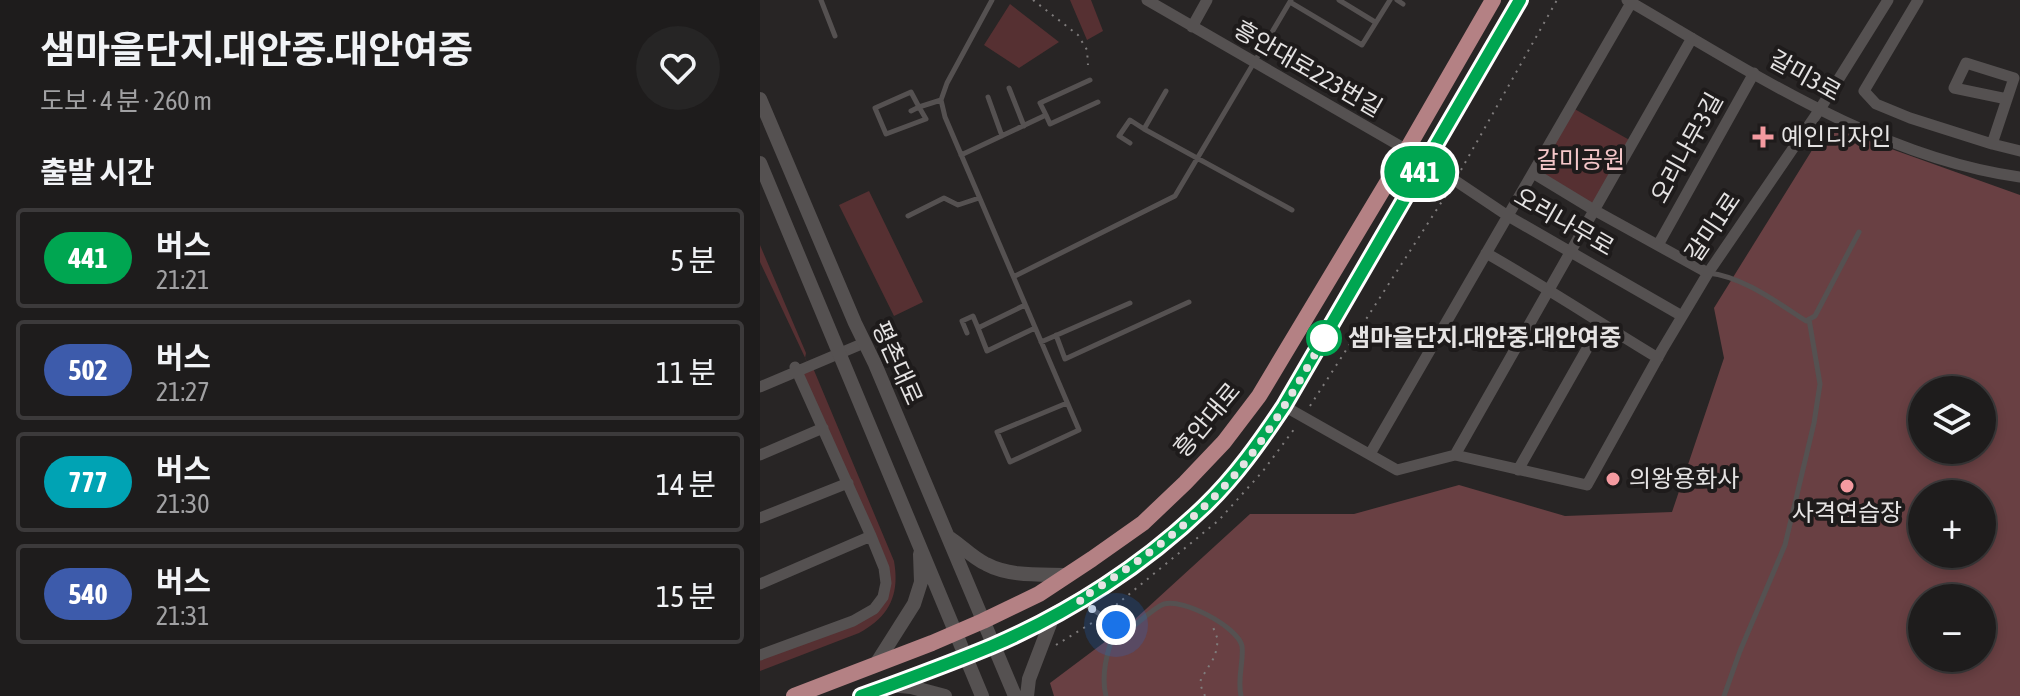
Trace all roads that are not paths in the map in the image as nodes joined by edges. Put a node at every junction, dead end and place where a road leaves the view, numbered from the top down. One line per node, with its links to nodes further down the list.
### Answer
1 (821, 0): 16 (lane)
2 (983, 0): 13 (lane)
3 (1147, 0): 15 (street, 흥안대로223번길)
4 (1207, 0): 15 (street)
5 (1339, 0): 14 (lane)
6 (1390, 0): 14 (lane)
7 (1493, 0): 32 (main road, 흥안대로)
8 (1520, 0): 34 (main road)
9 (1888, 0): 29 (street, 갈미1로)
10 (1918, 0): 38 (street)
11 (1291, 1): 14 (lane); 18 (lane)
12 (1629, 1): 17 (street, 갈미3로); 45 (street)
13 (991, 2): 26 (lane)
14 (1376, 22)
15 (1192, 27): 18 (street, 흥안대로223번길)
16 (835, 36)
17 (1692, 38): 19 (street, 갈미3로); 49 (street)
18 (1255, 63): 39 (street, 흥안대로223번길); 42 (lane)
19 (1754, 73): 29 (street, 갈미3로); 53 (street, 오리나무3길)
20 (1090, 80): 31 (lane)
21 (1009, 88): 33 (lane)
22 (1166, 91): 35 (lane)
23 (988, 97): 36 (lane)
24 (760, 99): 70 (street, 평촌대로)
25 (2007, 99): 25 (street); 38 (street)
26 (941, 100): 28 (lane); 41 (lane)
27 (1098, 102): 31 (lane)
28 (919, 107): 28 (lane); 30 (lane)
29 (1820, 109): 46 (street, 갈미3로); 56 (street, 갈미1로)
30 (911, 111)
31 (1046, 115): 33 (lane)
32 (1427, 115): 34 (main road); 39 (main road, 흥안대로)
33 (1024, 126): 36 (lane)
34 (1447, 126): 43 (main road)
35 (1144, 129): 37 (lane); 42 (lane)
36 (1002, 136): 41 (lane)
37 (1130, 143)
38 (1992, 144): 40 (street)
39 (1406, 151): 43 (street, 흥안대로223번길); 87 (main road, 흥안대로)
40 (2020, 151)
41 (961, 155): 47 (lane)
42 (1197, 160): 48 (lane); 57 (lane)
43 (1426, 161): 51 (street, 오리나무로); 76 (main road)
44 (760, 163): 71 (street, 평촌대로)
45 (1533, 173): 49 (street); 51 (street)
46 (2020, 177)
47 (979, 198): 50 (lane); 57 (lane)
48 (1292, 210)
49 (1594, 210): 53 (street); 54 (street)
50 (908, 216)
51 (1508, 216): 54 (street, 오리나무로); 55 (street)
52 (1859, 232): 63 (lane)
53 (1658, 245): 56 (street)
54 (1570, 252): 58 (street); 62 (street, 오리나무로)
55 (1486, 253): 58 (street); 78 (street)
56 (1708, 273): 62 (street, 갈미1로); 63 (lane)
57 (1014, 276): 61 (lane)
58 (1550, 290): 64 (street); 80 (street)
59 (1189, 302): 68 (lane)
60 (1130, 303): 68 (lane)
61 (1025, 305): 65 (lane); 66 (lane)
62 (1682, 316): 72 (street, 갈미1로)
63 (1809, 319): 107 (lane)
64 (1601, 324): 72 (street); 81 (street)
65 (978, 328): 66 (lane); 67 (lane)
66 (1035, 328): 69 (lane)
67 (967, 333)
68 (1056, 335): 69 (lane)
69 (1041, 342): 75 (lane)
70 (864, 343): 71 (street); 85 (street, 평촌대로)
71 (840, 354): 73 (street); 86 (street, 평촌대로)
72 (1658, 358): 81 (street, 갈미1로)
73 (796, 369): 74 (street); 77 (street)
74 (760, 387)
75 (1067, 403): 75 (lane)
76 (1284, 406): 78 (street); 89 (main road)
77 (823, 428): 79 (street); 82 (street)
78 (1370, 454): 80 (street)
79 (760, 455)
80 (1455, 455): 81 (street)
81 (1518, 470)
82 (848, 483): 83 (street); 84 (street)
83 (760, 518)
84 (871, 536): 88 (street); 95 (street)
85 (947, 536): 87 (street); 91 (street, 평촌대로)
86 (920, 546): 93 (street, 평촌대로); 97 (street)
87 (1068, 575): 91 (main road, 흥안대로)
88 (760, 584)
89 (1079, 600): 90 (main road); 92 (lane)
90 (1053, 616): 94 (main road); 104 (street)
91 (983, 621): 93 (main road, 흥안대로); 94 (street, 평촌대로)
92 (1116, 625): 105 (lane); 106 (lane)
93 (955, 632): 96 (street, 평촌대로); 97 (main road, 흥안대로)
94 (993, 645): 96 (main road); 103 (street, 평촌대로)
95 (760, 655)
96 (965, 657): 98 (main road); 102 (street, 평촌대로)
97 (876, 664): 99 (main road, 흥안대로)
98 (890, 685): 100 (main road); 101 (street)
99 (794, 696)
100 (861, 696)
101 (945, 696)
102 (982, 696)
103 (1015, 696)
104 (1027, 696)
105 (1106, 696)
106 (1241, 696)
107 (1724, 696)

